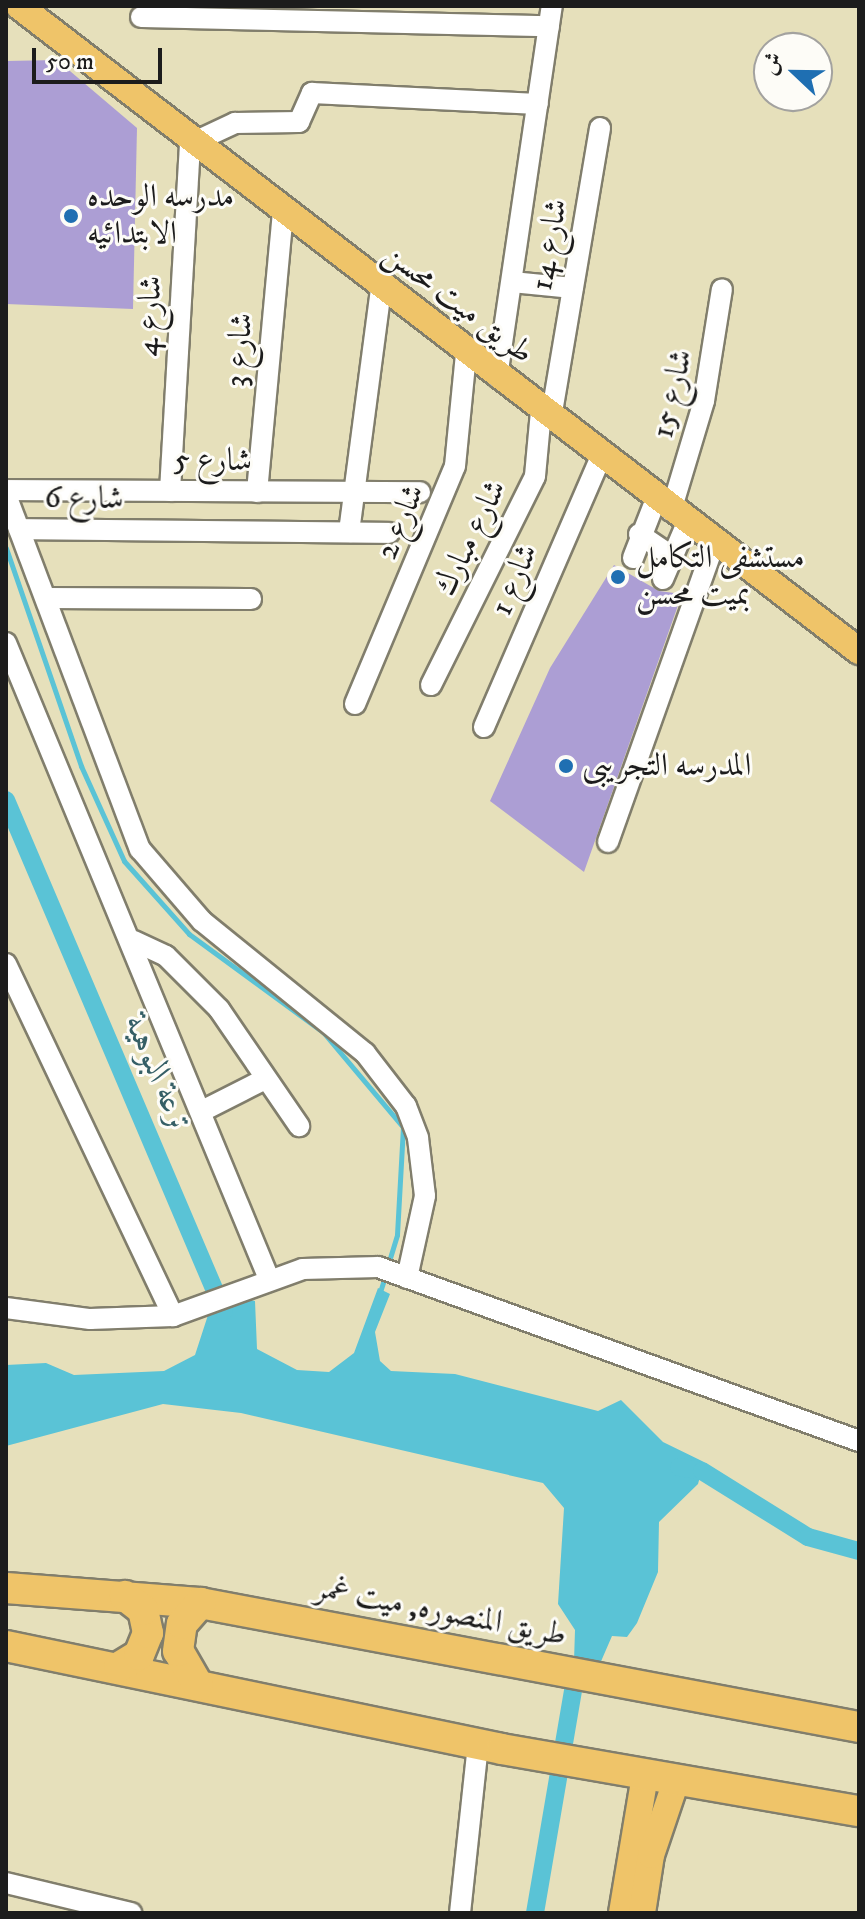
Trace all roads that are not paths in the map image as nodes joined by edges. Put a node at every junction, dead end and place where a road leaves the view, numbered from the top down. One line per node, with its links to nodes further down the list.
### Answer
1 (19, 6): 6 (main road, طريق ميت محسن)
2 (551, 16): 3 (street); 4 (street)
3 (141, 17)
4 (538, 104): 6 (street); 8 (street)
5 (600, 128): 10 (street, شارع 14)
6 (190, 144): 7 (main road, طريق ميت محسن); 16 (street, شارع 4)
7 (283, 214): 9 (main road, طريق ميت محسن); 18 (street, شارع 3)
8 (512, 282): 10 (street); 13 (street)
9 (381, 288): 12 (main road, طريق ميت محسن); 20 (street)
10 (573, 288): 14 (street, شارع 14)
11 (722, 289): 21 (street, شارع 15)
12 (466, 354): 13 (main road, طريق ميت محسن); 35 (street, شارع 2)
13 (497, 377): 14 (main road, طريق ميت محسن)
14 (546, 415): 15 (main road, طريق ميت محسن); 34 (street, شارع مبارك)
15 (601, 457): 21 (main road, طريق ميت محسن); 36 (street, شارع 1)
16 (170, 491): 17 (street, شارع 5); 18 (street, شارع 5)
17 (6, 492): 22 (street)
18 (257, 492): 20 (street, شارع 5)
19 (420, 492): 20 (street, شارع 5)
20 (355, 493): 23 (street)
21 (672, 511): 25 (street); 26 (main road, طريق ميت محسن); 27 (street)
22 (19, 529): 23 (street, شارع 6); 30 (street)
23 (349, 532): 24 (street, شارع 6)
24 (389, 533)
25 (639, 534): 27 (street); 28 (street)
26 (714, 544): 33 (main road, طريق ميت محسن); 37 (street)
27 (673, 557): 29 (street)
28 (633, 558)
29 (663, 579)
30 (46, 598): 31 (street); 43 (street)
31 (251, 599)
32 (6, 643): 38 (street)
33 (859, 651)
34 (431, 685)
35 (355, 704)
36 (484, 727)
37 (608, 842)
38 (134, 941): 40 (street); 41 (street)
39 (6, 964): 46 (street)
40 (263, 1080): 41 (street); 42 (street)
41 (202, 1111): 44 (street)
42 (299, 1126)
43 (394, 1273): 44 (street); 47 (street)
44 (269, 1279): 46 (street)
45 (6, 1308): 46 (street)
46 (173, 1316)
47 (859, 1441)
48 (6, 1588): 49 (highway, طريق المنصوره, ميت غمر)
49 (125, 1596): 50 (highway, طريق المنصوره, ميت غمر); 52 (highway)
50 (200, 1603): 53 (highway); 54 (highway, طريق المنصوره, ميت غمر)
51 (6, 1646): 52 (highway)
52 (119, 1667): 53 (highway)
53 (198, 1685): 55 (highway)
54 (859, 1727)
55 (490, 1746): 56 (highway); 61 (street)
56 (635, 1774): 57 (highway); 62 (main road)
57 (676, 1781): 58 (highway); 63 (main road)
58 (859, 1811)
59 (6, 1883): 60 (street)
60 (131, 1913)
61 (460, 1913)
62 (622, 1913)
63 (642, 1913)

